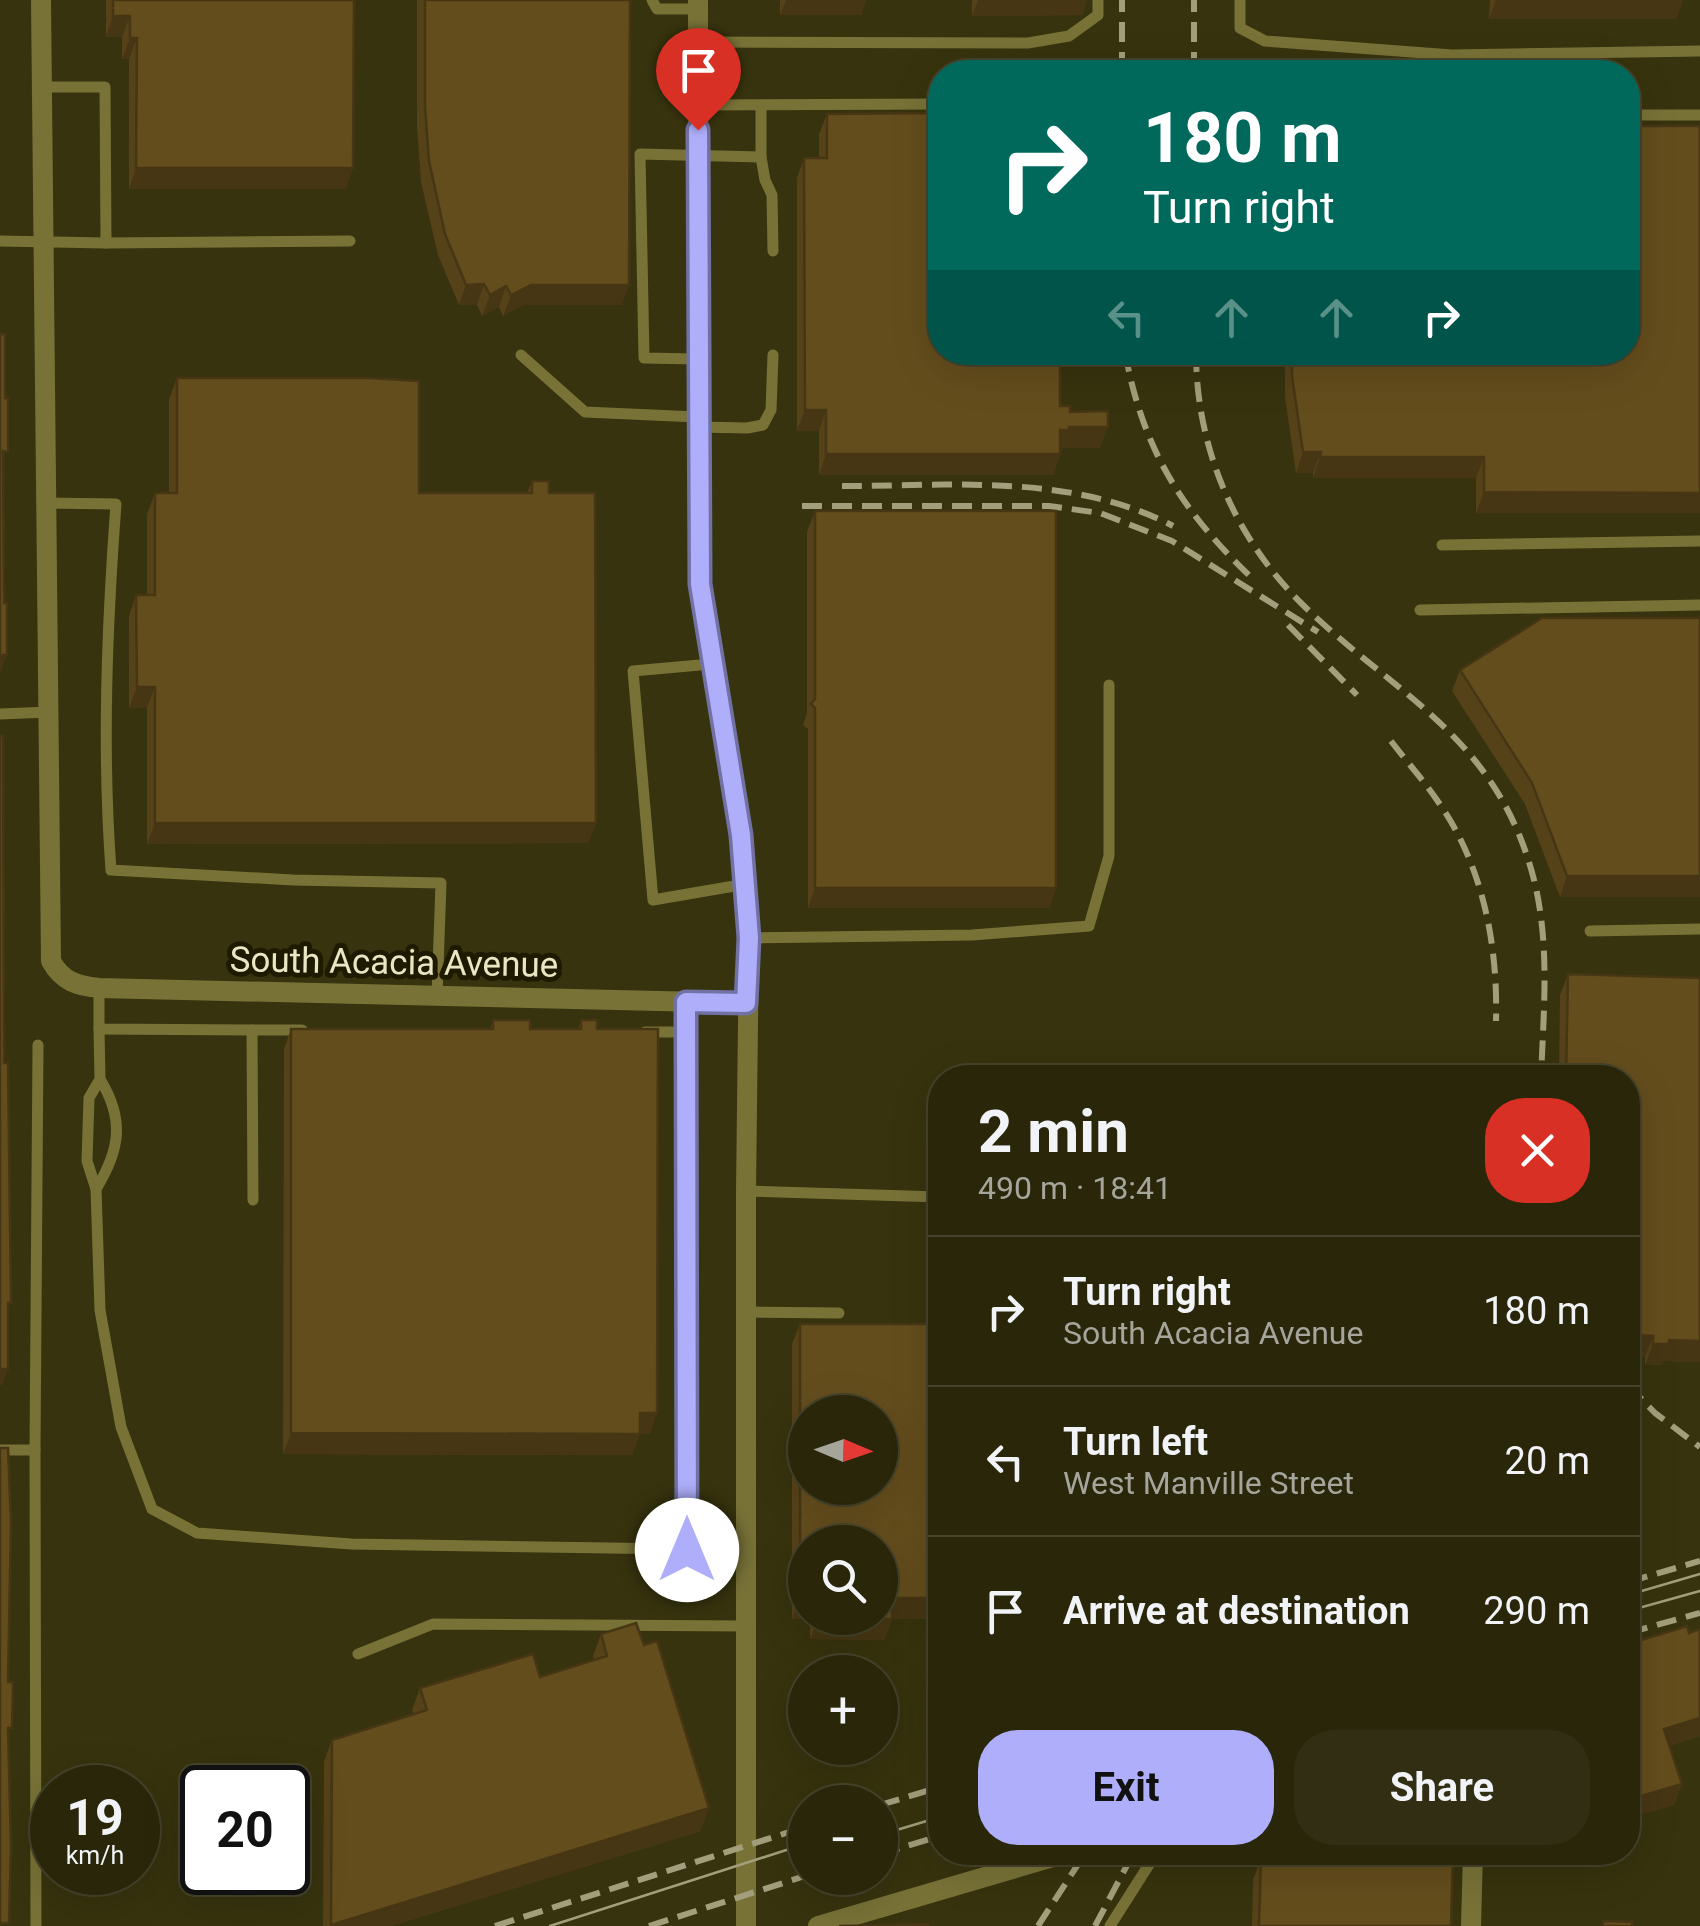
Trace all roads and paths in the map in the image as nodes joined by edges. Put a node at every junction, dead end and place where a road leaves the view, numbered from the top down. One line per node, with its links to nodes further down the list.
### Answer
1 (41, 0): 8 (street)
2 (652, 0): 5 (lane)
3 (1098, 0): 6 (lane)
4 (1240, 0): 7 (lane)
5 (698, 5): 6 (street)
6 (698, 42): 10 (street)
7 (1700, 51)
8 (42, 88): 18 (lane); 19 (street)
9 (928, 104): 11 (lane)
10 (698, 105): 11 (lane); 14 (street)
11 (762, 106): 15 (lane)
12 (1640, 115): 13 (lane)
13 (1700, 115)
14 (697, 155): 15 (lane); 23 (street); 23 (lane)
15 (761, 156): 20 (lane)
16 (0, 241): 19 (lane)
17 (350, 241): 18 (lane)
18 (106, 243): 19 (lane)
19 (44, 244): 25 (street)
20 (773, 251)
21 (521, 355): 24 (lane)
22 (774, 355): 24 (lane)
23 (697, 359): 24 (street)
24 (697, 422): 30 (street)
25 (46, 503): 32 (street); 39 (lane)
26 (1700, 541): 27 (lane)
27 (1442, 546)
28 (1700, 605): 29 (lane)
29 (1420, 610)
30 (710, 664): 34 (street); 34 (lane)
31 (1109, 685): 37 (lane)
32 (48, 712): 33 (lane); 38 (street, South Acacia Avenue)
33 (0, 714)
34 (746, 884): 37 (street)
35 (1700, 929): 36 (lane)
36 (1590, 931)
37 (749, 938): 41 (street)
38 (98, 988): 39 (street, South Acacia Avenue); 42 (lane)
39 (437, 996): 40 (street, South Acacia Avenue)
40 (686, 1002): 41 (street, South Acacia Avenue); 46 (lane)
41 (746, 1003): 50 (street)
42 (99, 1029): 43 (lane); 48 (lane)
43 (252, 1030): 44 (lane); 52 (lane)
44 (309, 1030)
45 (633, 1032): 46 (lane)
46 (686, 1032): 57 (lane)
47 (38, 1045): 56 (lane)
48 (100, 1079): 49 (lane); 49 (lane)
49 (96, 1190): 57 (lane)
50 (746, 1191): 51 (lane); 53 (street)
51 (928, 1197)
52 (252, 1200)
53 (745, 1312): 54 (lane); 58 (street)
54 (839, 1313)
55 (0, 1450): 56 (lane)
56 (36, 1450): 64 (lane)
57 (687, 1550): 58 (lane)
58 (744, 1550): 59 (street)
59 (744, 1626): 60 (lane); 65 (street)
60 (358, 1654)
61 (1026, 1865): 66 (street)
62 (1149, 1865): 67 (lane)
63 (1472, 1865): 68 (street)
64 (36, 1926)
65 (746, 1926)
66 (818, 1926)
67 (1110, 1926)
68 (1470, 1926)

